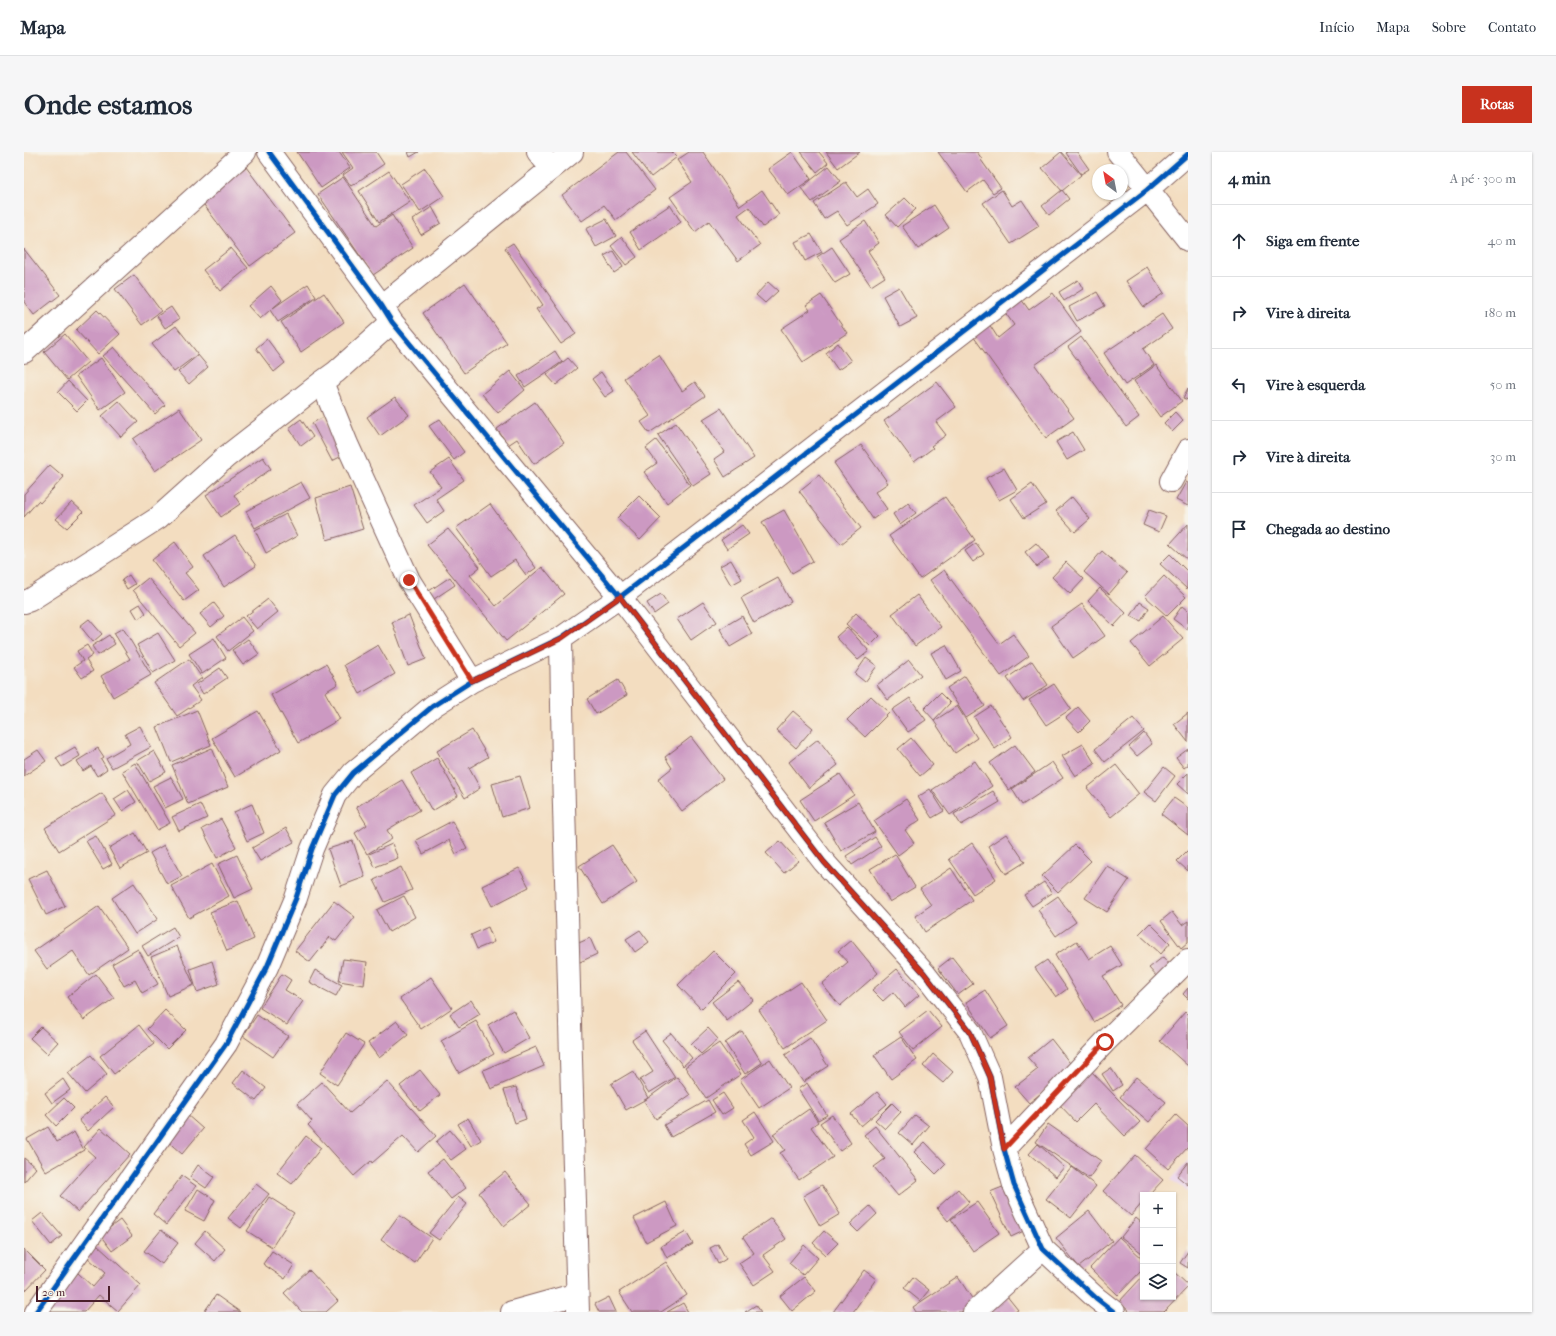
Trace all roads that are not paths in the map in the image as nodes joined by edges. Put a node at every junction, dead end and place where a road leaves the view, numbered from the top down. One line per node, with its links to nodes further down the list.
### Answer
1 (245, 152): 10 (street)
2 (269, 152): 9 (street)
3 (572, 152): 6 (street)
4 (1118, 152): 7 (street)
5 (1188, 154): 7 (street)
6 (545, 160): 9 (street)
7 (1147, 190): 8 (street); 14 (street)
8 (1188, 240)
9 (387, 314): 11 (street); 14 (street)
10 (24, 352)
11 (322, 382): 15 (street); 17 (street)
12 (1188, 450): 13 (street)
13 (1171, 481)
14 (620, 597): 16 (street); 19 (street)
15 (24, 602)
16 (562, 638): 17 (street); 21 (street)
17 (472, 681): 22 (street)
18 (1188, 960): 19 (street)
19 (1004, 1149): 20 (street)
20 (1043, 1249): 24 (street); 25 (street)
21 (578, 1303): 23 (street)
22 (36, 1312)
23 (512, 1312)
24 (974, 1312)
25 (1114, 1312)

